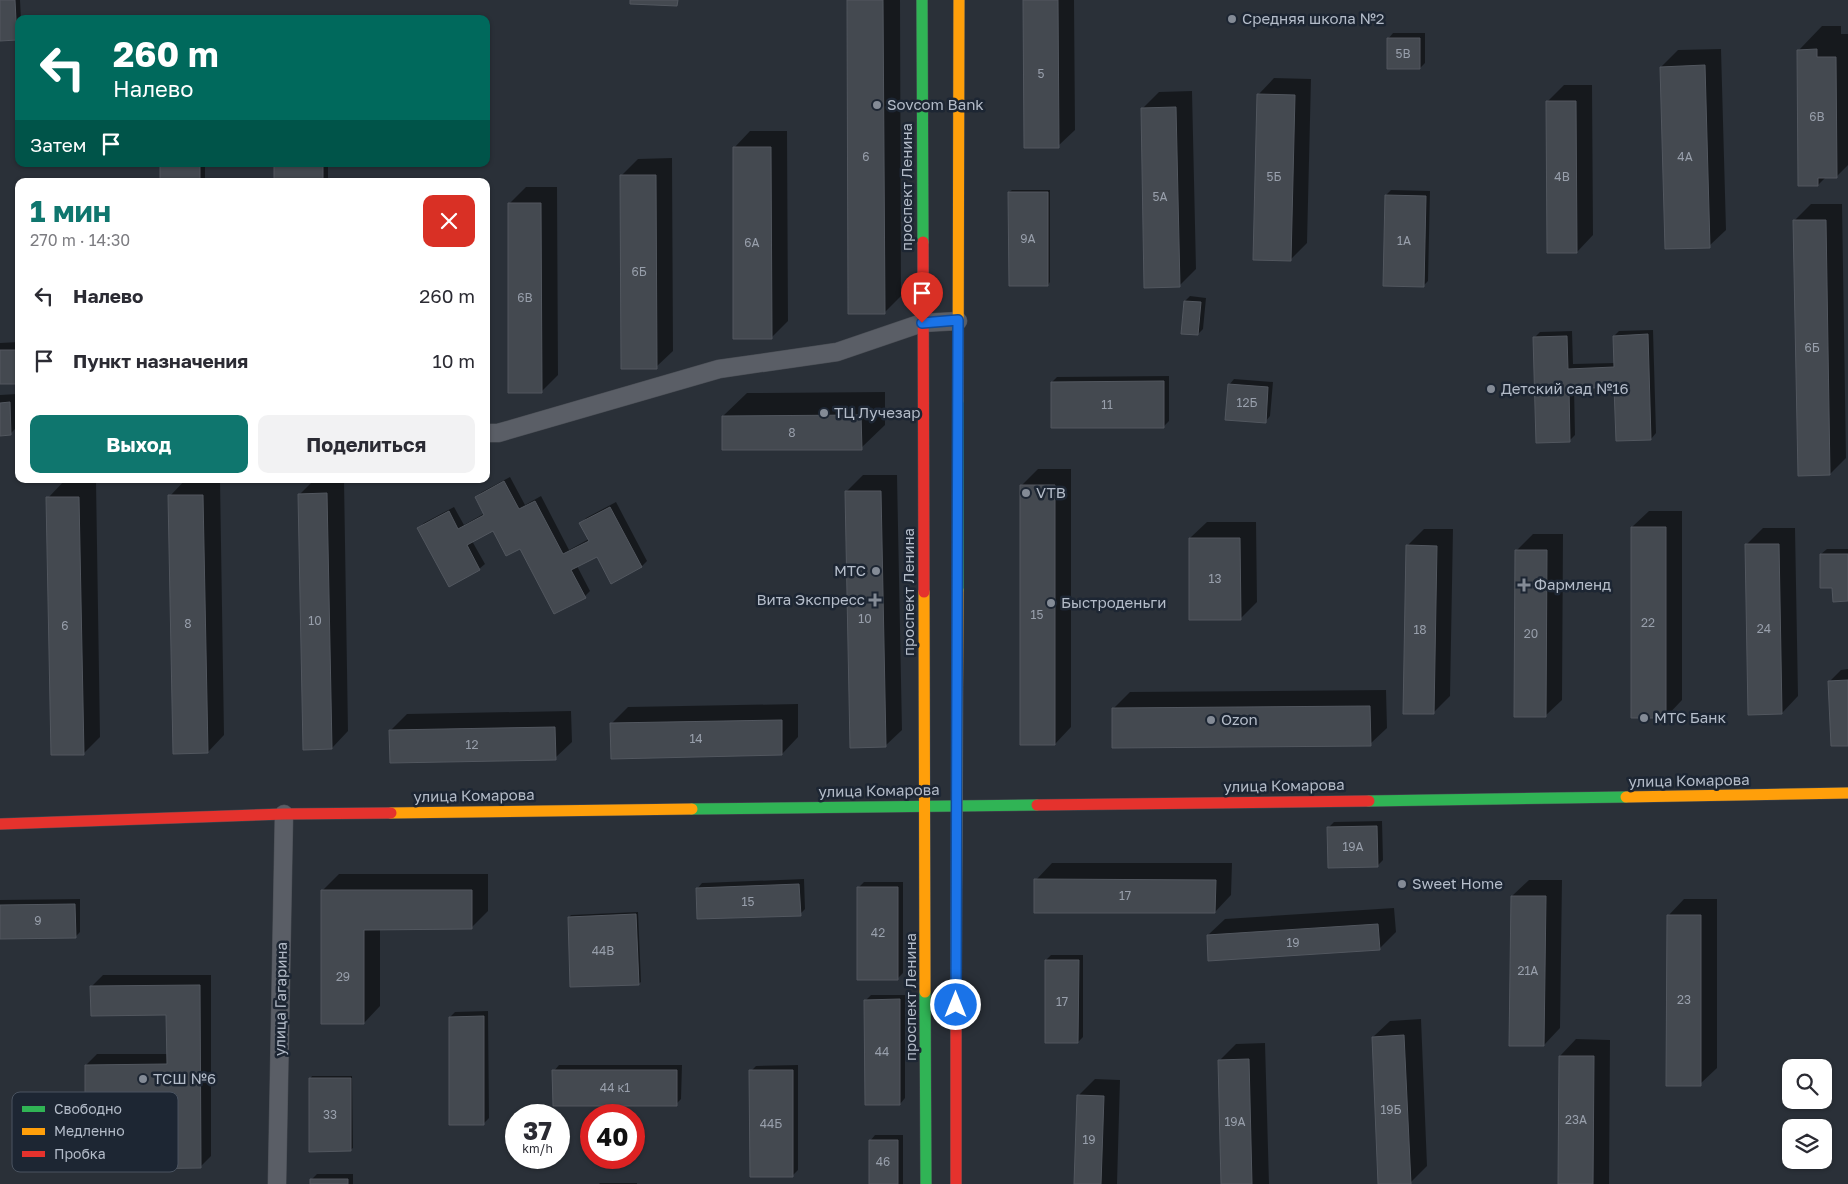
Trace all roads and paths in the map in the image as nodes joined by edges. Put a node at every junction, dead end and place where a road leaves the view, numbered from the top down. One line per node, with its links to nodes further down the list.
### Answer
1 (922, 0): 4 (street, проспект Ленина)
2 (959, 0): 3 (street)
3 (958, 320): 4 (street); 7 (street)
4 (922, 323): 5 (street); 8 (street, проспект Ленина)
5 (490, 433)
6 (1848, 793): 7 (street, улица Комарова)
7 (957, 805): 8 (street, улица Комарова); 13 (street)
8 (925, 806): 9 (street, улица Комарова); 12 (street, проспект Ленина)
9 (284, 814): 10 (street, улица Комарова); 11 (street, улица Гагарина)
10 (0, 824)
11 (277, 1184)
12 (926, 1184)
13 (956, 1184)

